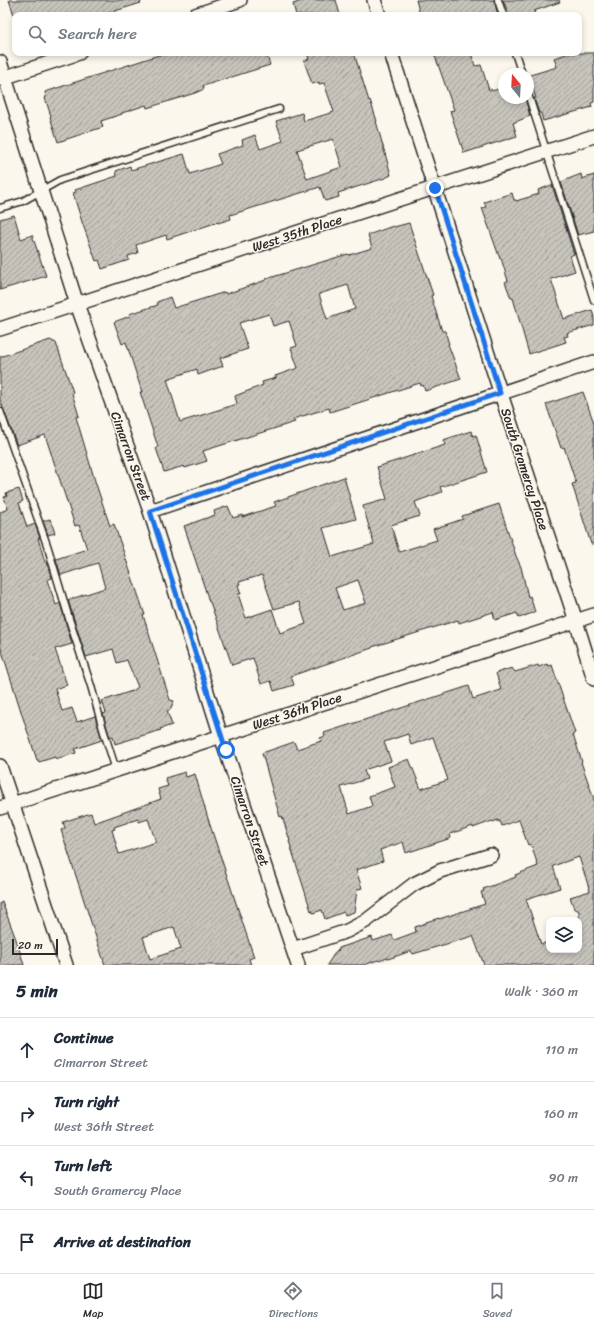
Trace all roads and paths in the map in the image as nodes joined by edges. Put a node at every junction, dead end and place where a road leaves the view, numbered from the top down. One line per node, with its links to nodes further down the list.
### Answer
1 (240, 0): 4 (street)
2 (374, 0): 5 (street)
3 (498, 0): 6 (lane)
4 (204, 12)
5 (378, 12)
6 (502, 12)
7 (70, 56): 12 (street)
8 (393, 56): 17 (street, South Gramercy Place)
9 (516, 56): 11 (lane)
10 (0, 62): 12 (street, Cimarron Street)
11 (520, 68)
12 (2, 78): 18 (street, Cimarron Street)
13 (531, 104): 16 (lane)
14 (279, 109): 18 (lane)
15 (594, 136): 16 (street, West 35th Place)
16 (546, 151): 17 (street, West 35th Place); 20 (lane)
17 (435, 188): 21 (street, West 35th Place); 24 (street, South Gramercy Place)
18 (41, 190): 19 (lane); 21 (street, Cimarron Street)
19 (0, 208)
20 (594, 300)
21 (77, 304): 22 (street, West 35th Place); 26 (street, Cimarron Street)
22 (0, 329)
23 (594, 362): 24 (street)
24 (500, 393): 26 (street); 28 (street, South Gramercy Place)
25 (0, 411): 32 (lane)
26 (150, 511): 30 (street, Cimarron Street)
27 (594, 615): 28 (street, West 36th Place)
28 (576, 621): 29 (street, South Gramercy Place); 30 (street, West 36th Place)
29 (594, 679)
30 (221, 736): 32 (street, West 36th Place); 35 (street, Cimarron Street)
31 (0, 766): 33 (street)
32 (116, 770): 33 (street, West 36th Place)
33 (6, 806): 36 (street)
34 (491, 855): 35 (street)
35 (293, 949): 37 (street, Cimarron Street)
36 (66, 965)
37 (298, 965)

